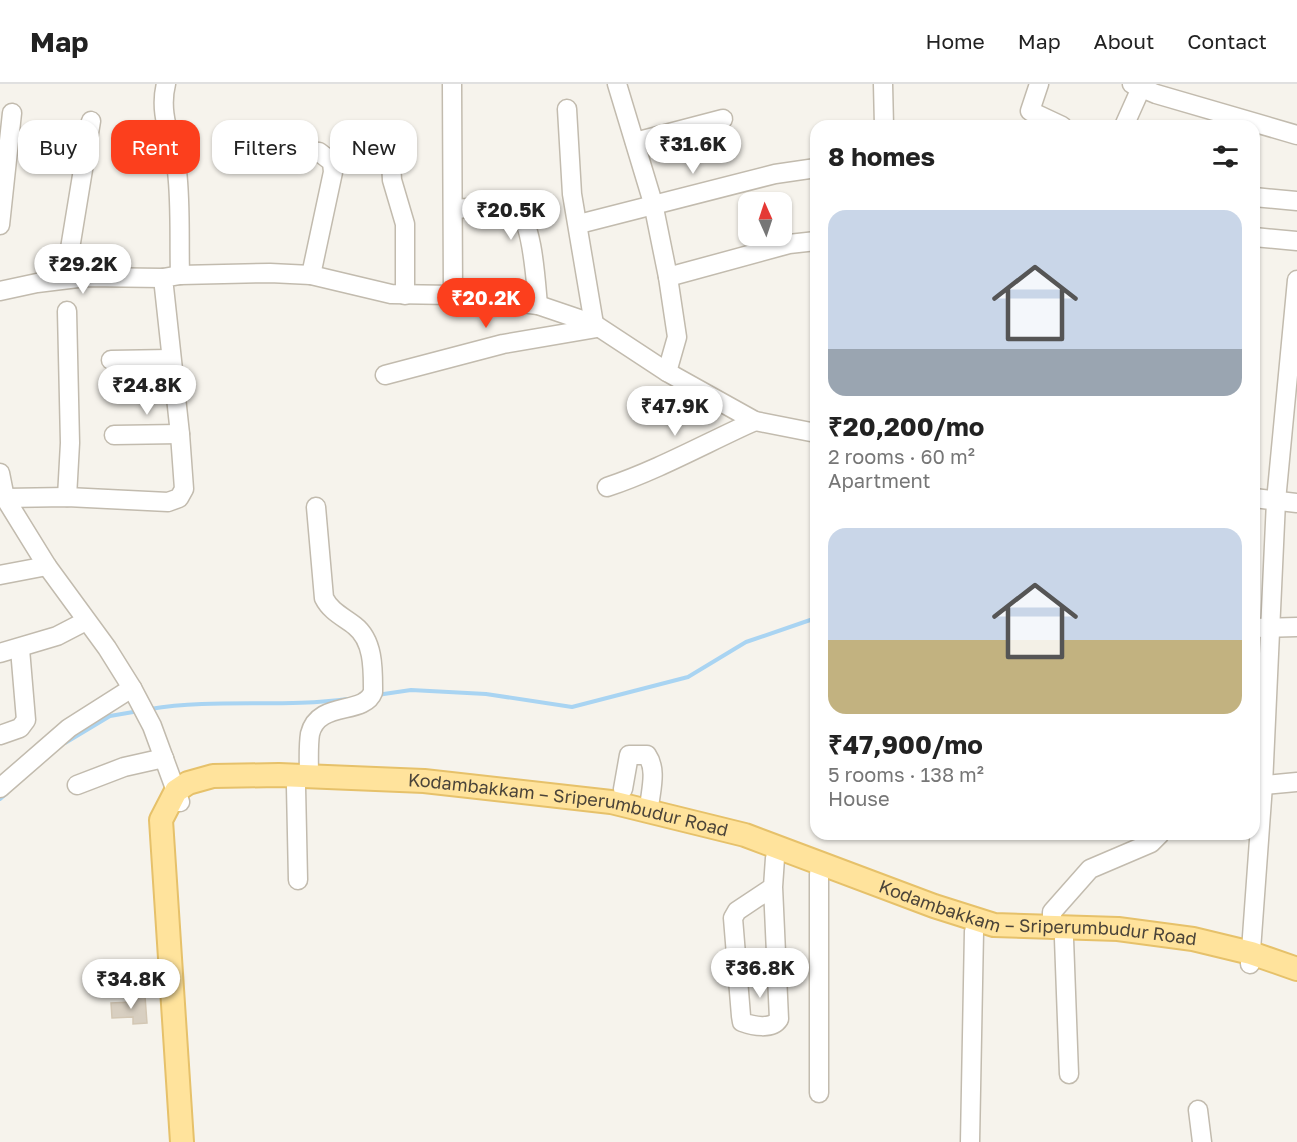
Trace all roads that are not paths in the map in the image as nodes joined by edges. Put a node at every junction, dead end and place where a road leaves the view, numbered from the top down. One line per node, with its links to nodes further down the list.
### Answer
1 (166, 84): 31 (street)
2 (452, 84): 24 (street)
3 (618, 84): 16 (street)
4 (884, 84): 10 (street)
5 (1039, 84): 11 (street)
6 (1137, 86): 12 (street); 13 (street)
7 (567, 109): 25 (street)
8 (12, 113): 26 (street)
9 (723, 119): 16 (street)
10 (884, 120)
11 (1049, 120)
12 (1126, 120)
13 (1248, 120)
14 (1260, 124): 15 (street)
15 (1297, 135)
16 (635, 142): 23 (street)
17 (318, 152): 30 (street)
18 (810, 169): 23 (street)
19 (82, 174): 33 (street)
20 (392, 174): 36 (street)
21 (1260, 198): 22 (street)
22 (1297, 201)
23 (653, 203): 25 (street); 32 (street)
24 (454, 209): 37 (street); 38 (street)
25 (579, 224): 40 (street)
26 (0, 225)
27 (1260, 238): 28 (street)
28 (1297, 241)
29 (810, 242): 32 (street)
30 (311, 275): 31 (street); 36 (street)
31 (171, 276): 33 (street); 42 (street)
32 (668, 277): 44 (street)
33 (65, 279): 35 (street)
34 (1297, 280): 41 (street)
35 (0, 291)
36 (405, 295): 37 (street)
37 (453, 295): 38 (street)
38 (538, 305): 40 (street)
39 (67, 311): 52 (street)
40 (595, 326): 44 (street); 45 (street)
41 (1294, 329): 55 (street)
42 (170, 359): 43 (street); 48 (street)
43 (111, 360)
44 (668, 372): 46 (street)
45 (385, 375)
46 (755, 421): 47 (street); 51 (street)
47 (810, 432)
48 (180, 434): 49 (street); 52 (street)
49 (114, 435)
50 (0, 473): 53 (street)
51 (607, 487)
52 (68, 497): 53 (street)
53 (2, 498): 58 (street)
54 (1260, 499): 55 (street)
55 (1276, 501): 56 (street); 60 (street)
56 (1297, 503)
57 (316, 507): 71 (street)
58 (47, 566): 59 (street); 61 (street)
59 (0, 575)
60 (1263, 583): 63 (street)
61 (86, 621): 64 (street); 67 (street)
62 (1297, 627): 63 (street)
63 (1262, 628): 66 (street)
64 (20, 649): 65 (street); 69 (street)
65 (0, 653)
66 (1261, 669): 68 (street)
67 (132, 688): 70 (street); 75 (street)
68 (1260, 728)
69 (0, 735)
70 (164, 758): 73 (street); 77 (street)
71 (303, 781): 76 (main road, Kodambakkam – Sriperumbudur Road); 77 (main road, Kodambakkam – Sriperumbudur Road); 81 (main road, Kodambakkam – Sriperumbudur Road); 83 (street)
72 (1297, 782): 74 (street)
73 (77, 785)
74 (1260, 786)
75 (0, 788)
76 (618, 796): 78 (main road, Kodambakkam – Sriperumbudur Road); 78 (street)
77 (178, 797): 93 (main road); 94 (main road)
78 (650, 806): 86 (main road, Kodambakkam – Sriperumbudur Road)
79 (1153, 840): 86 (street)
80 (1256, 840): 87 (street)
81 (775, 858): 82 (main road, Kodambakkam – Sriperumbudur Road); 84 (street)
82 (819, 874): 85 (main road, Kodambakkam – Sriperumbudur Road); 91 (street)
83 (298, 880)
84 (773, 887): 84 (street)
85 (974, 932): 86 (main road, Kodambakkam – Sriperumbudur Road); 95 (street)
86 (1058, 934): 87 (main road, Kodambakkam – Sriperumbudur Road); 90 (street)
87 (1251, 958): 88 (main road, Kodambakkam – Sriperumbudur Road); 89 (main road, Kodambakkam – Sriperumbudur Road)
88 (1297, 969)
89 (1297, 981)
90 (1069, 1074)
91 (819, 1094)
92 (1198, 1110): 96 (street)
93 (182, 1142)
94 (193, 1142)
95 (970, 1142)
96 (1202, 1142)

